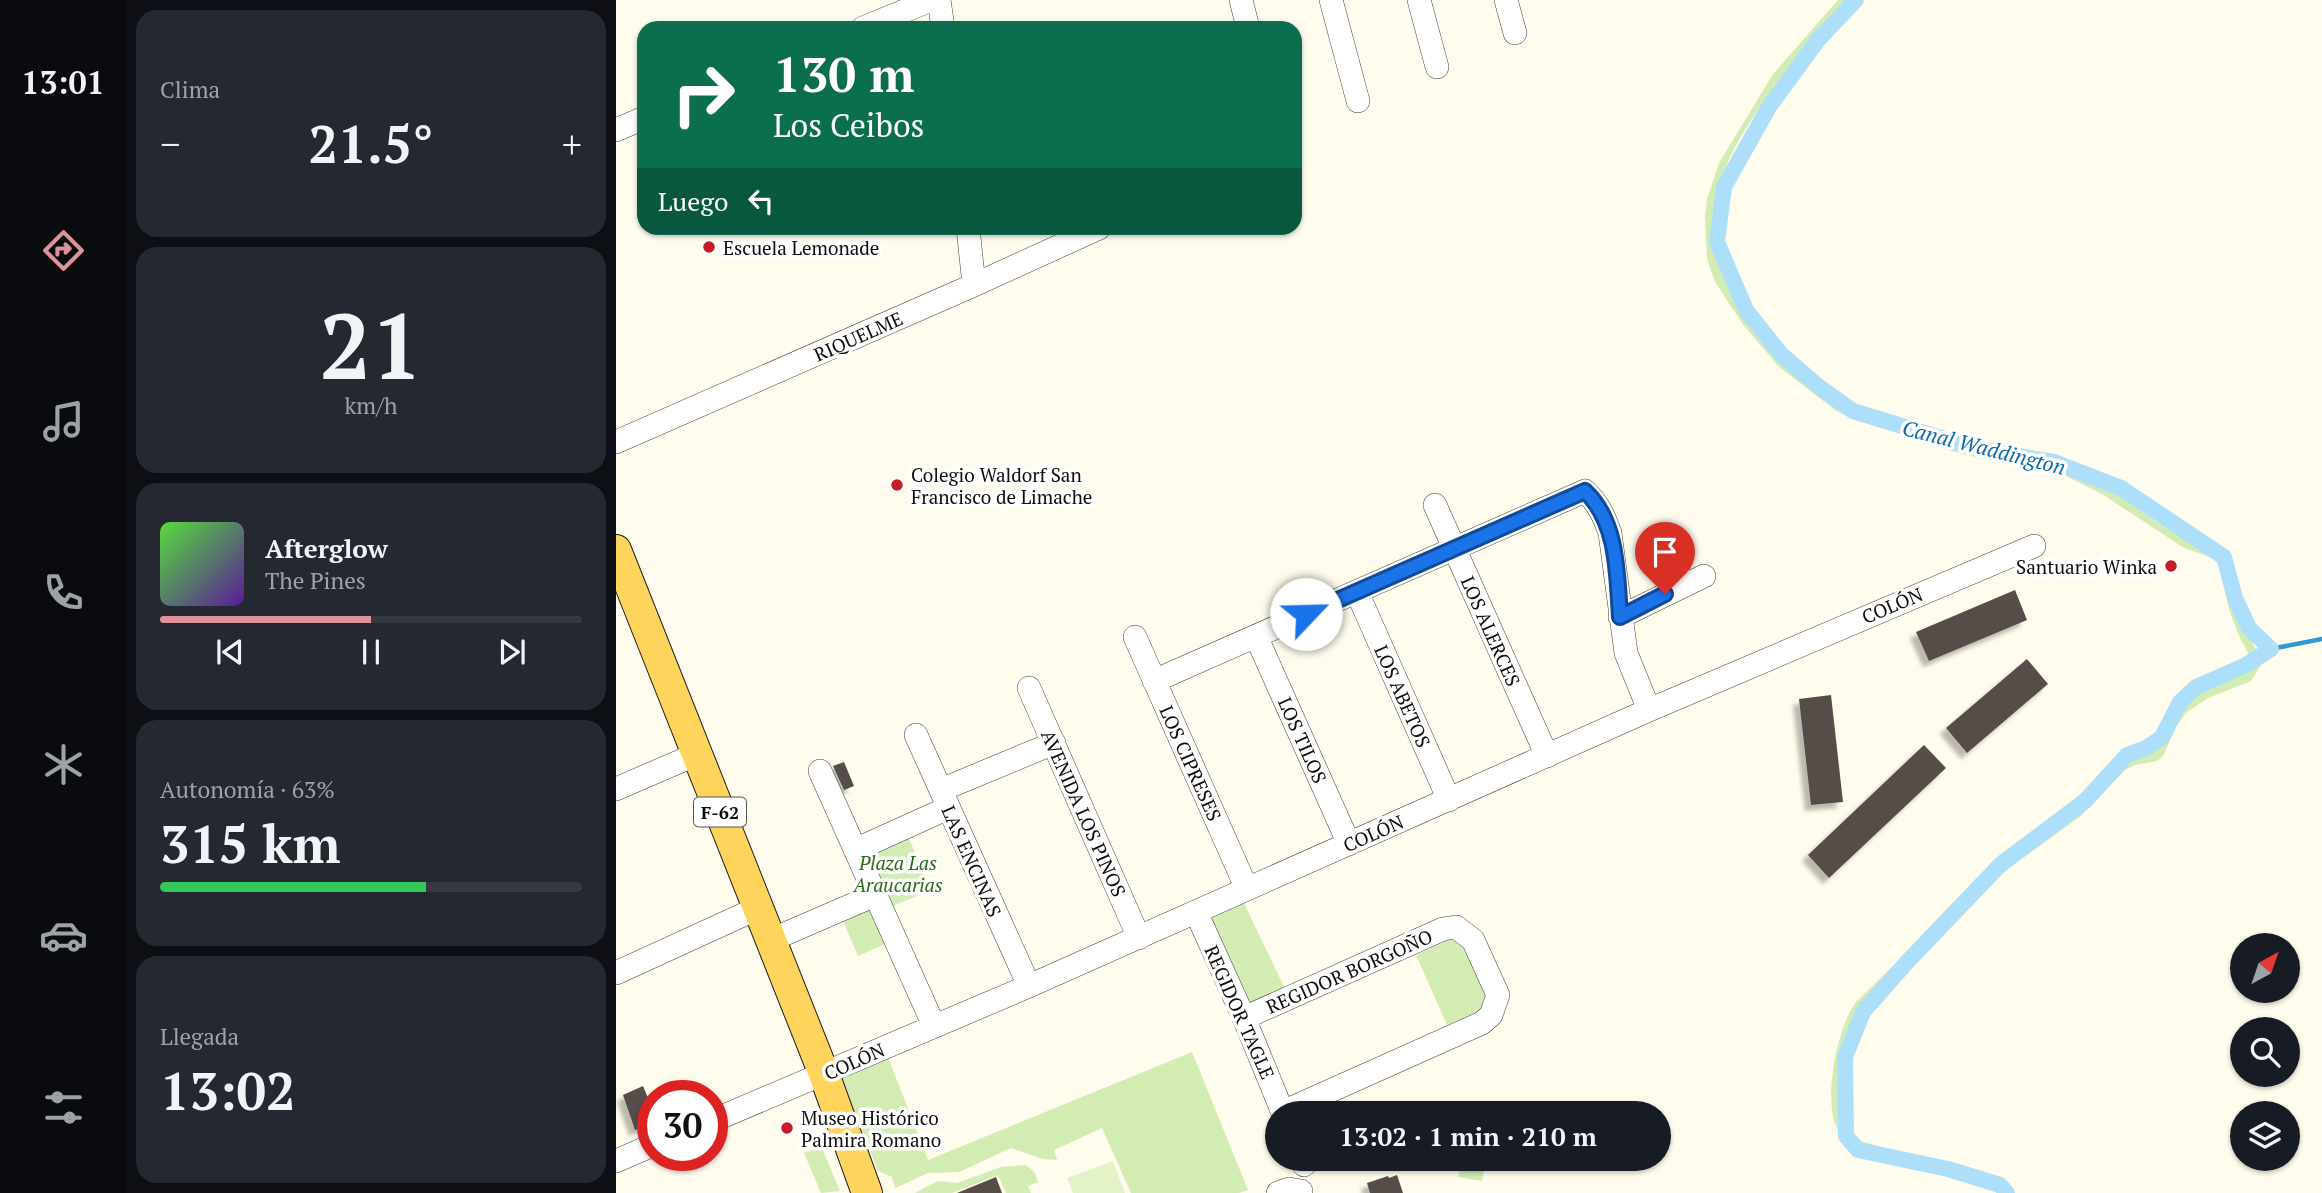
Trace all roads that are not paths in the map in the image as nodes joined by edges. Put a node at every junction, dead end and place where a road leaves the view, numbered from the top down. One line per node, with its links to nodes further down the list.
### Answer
1 (931, 0): 7 (street)
2 (939, 0): 8 (street)
3 (1241, 0): 9 (street)
4 (1331, 0): 12 (street)
5 (1419, 0): 11 (street)
6 (1506, 0): 10 (street)
7 (880, 21)
8 (942, 21)
9 (1246, 21)
10 (1515, 33)
11 (1437, 67)
12 (1358, 101)
13 (637, 121): 14 (street)
14 (616, 130)
15 (969, 235): 17 (street)
16 (1084, 235): 17 (street, RIQUELME)
17 (974, 285): 18 (street, RIQUELME)
18 (616, 442)
19 (1435, 505): 22 (street, LOS ALERCES)
20 (1679, 544): 26 (street)
21 (2034, 545): 32 (street, COLÓN)
22 (1454, 548): 25 (street); 27 (street); 36 (street, LOS ALERCES)
23 (616, 550): 35 (main road, F-62)
24 (1704, 576): 26 (street)
25 (1357, 592): 28 (street); 40 (street, LOS ABETOS)
26 (1665, 594): 27 (street)
27 (1620, 617): 32 (street)
28 (1256, 636): 30 (street); 41 (street, LOS TILOS)
29 (1135, 637): 30 (street, LOS CIPRESES)
30 (1154, 681): 43 (street, LOS CIPRESES)
31 (1028, 688): 34 (street, AVENIDA LOS PINOS)
32 (1649, 709): 36 (street, COLÓN)
33 (916, 735): 39 (street, LAS ENCINAS)
34 (1054, 743): 39 (street); 47 (street, AVENIDA LOS PINOS)
35 (697, 754): 38 (street); 45 (main road, F-62)
36 (1547, 756): 40 (street, COLÓN)
37 (820, 771): 42 (street)
38 (616, 789)
39 (944, 799): 42 (street); 50 (street, LAS ENCINAS)
40 (1449, 800): 41 (street, COLÓN)
41 (1349, 844): 43 (street, COLÓN)
42 (855, 850): 44 (street)
43 (1247, 889): 46 (street, COLÓN)
44 (875, 895): 48 (street); 52 (street)
45 (758, 908): 48 (main road, F-62); 49 (street)
46 (1196, 912): 47 (street, COLÓN); 51 (street, REGIDOR TAGLE)
47 (1139, 938): 50 (street, COLÓN)
48 (771, 940): 53 (main road, F-62)
49 (616, 973)
50 (1029, 986): 52 (street, COLÓN)
51 (1244, 1018): 54 (street, REGIDOR TAGLE); 55 (street, REGIDOR BORGOÑO)
52 (934, 1026): 53 (street, COLÓN)
53 (824, 1074): 56 (street, COLÓN); 59 (main road, F-62)
54 (1278, 1101)
55 (1308, 1101)
56 (728, 1114)
57 (637, 1151): 58 (street)
58 (616, 1160)
59 (867, 1193)

